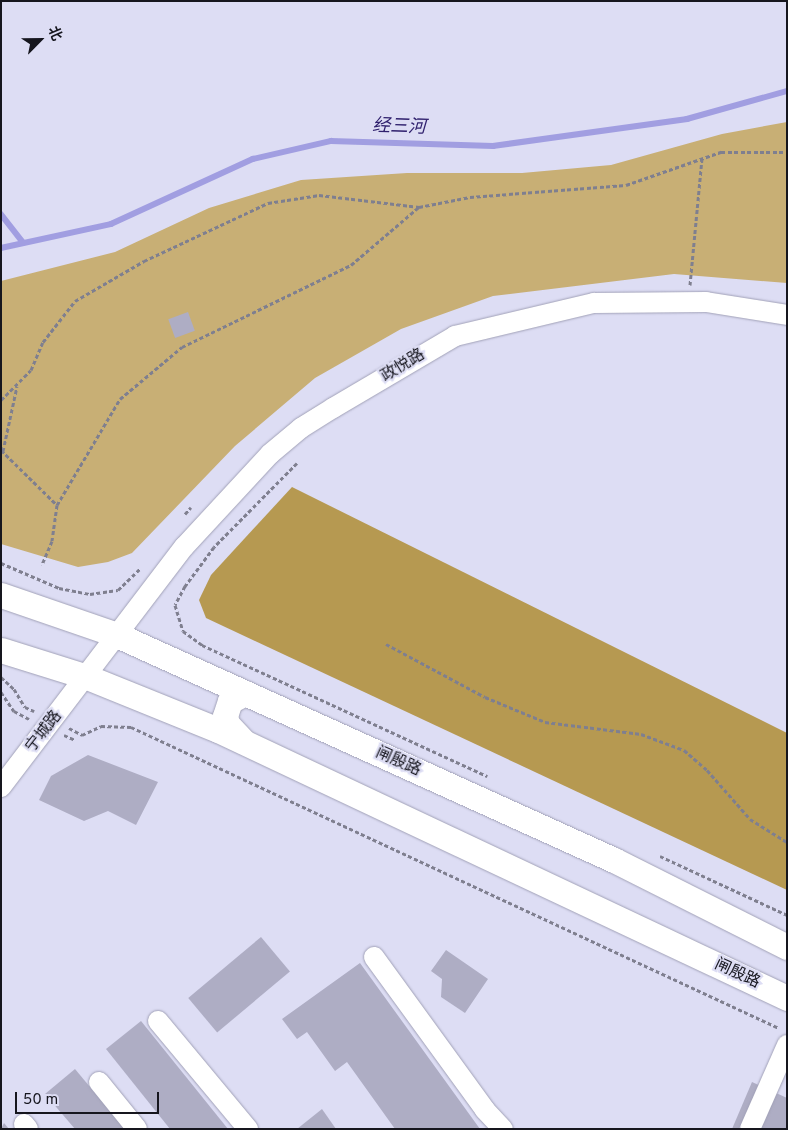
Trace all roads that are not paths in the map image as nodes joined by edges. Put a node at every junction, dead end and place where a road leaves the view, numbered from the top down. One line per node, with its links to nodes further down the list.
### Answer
1 (787, 314): 3 (street, 政悦路)
2 (1, 595): 3 (main road, 闸殷路)
3 (117, 635): 5 (street, 政悦路); 6 (main road, 闸殷路)
4 (1, 650): 5 (main road, 闸殷路)
5 (88, 677): 7 (main road, 闸殷路); 8 (street, 宁城路)
6 (244, 693): 7 (main road); 9 (main road, 闸殷路)
7 (245, 743): 11 (main road, 闸殷路)
8 (1, 787)
9 (787, 947)
10 (374, 957): 17 (street)
11 (787, 998)
12 (158, 1021): 16 (street)
13 (787, 1045): 18 (street)
14 (99, 1082): 15 (street)
15 (137, 1129)
16 (248, 1129)
17 (503, 1129)
18 (750, 1129)

